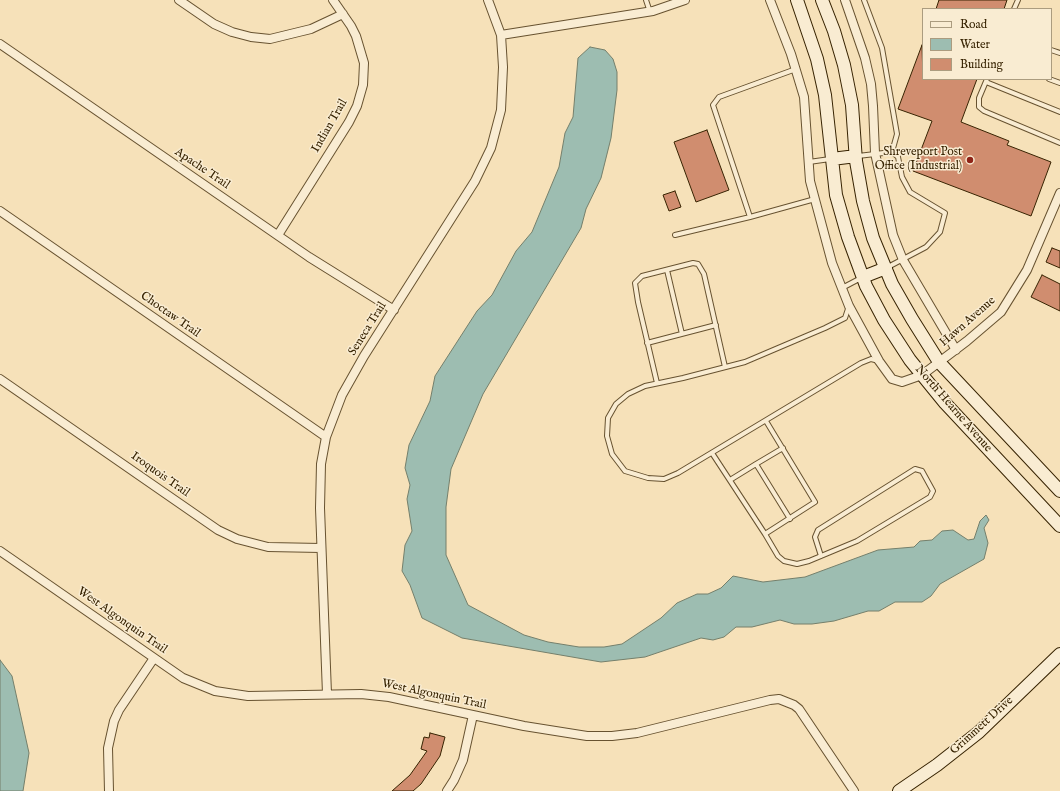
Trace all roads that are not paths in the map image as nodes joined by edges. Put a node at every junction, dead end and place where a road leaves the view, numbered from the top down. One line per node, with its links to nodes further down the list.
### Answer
1 (179, 0): 13 (street)
2 (333, 0): 13 (street, Indian Trail)
3 (488, 0): 14 (street, Seneca Trail)
4 (646, 0): 12 (lane)
5 (685, 0): 11 (street)
6 (770, 0): 16 (street, Hawn Avenue)
7 (797, 0): 23 (street, North Hearne Avenue)
8 (822, 0): 22 (street, North Hearne Avenue)
9 (845, 0): 21 (street)
10 (864, 0): 20 (lane)
11 (674, 2): 12 (street)
12 (650, 12): 14 (street)
13 (344, 14): 29 (street, Indian Trail)
14 (501, 35): 37 (street, Seneca Trail)
15 (0, 44): 29 (street, Apache Trail)
16 (796, 70): 24 (street, Hawn Avenue); 28 (lane)
17 (986, 81): 18 (lane); 19 (lane)
18 (1060, 112)
19 (1060, 143)
20 (892, 152): 21 (lane); 31 (lane)
21 (875, 153): 22 (lane); 31 (street)
22 (856, 156): 23 (street); 32 (street, North Hearne Avenue)
23 (832, 159): 24 (lane); 34 (street, North Hearne Avenue)
24 (809, 162): 26 (street, Hawn Avenue)
25 (1060, 193): 41 (street, Hawn Avenue)
26 (815, 199): 28 (lane); 35 (street, Hawn Avenue)
27 (0, 211): 49 (street, Choctaw Trail)
28 (750, 217): 30 (lane)
29 (278, 235): 37 (street, Apache Trail)
30 (675, 235)
31 (903, 260): 32 (lane); 41 (street)
32 (886, 268): 34 (street); 43 (street, North Hearne Avenue)
33 (667, 270): 38 (lane); 39 (lane); 40 (lane)
34 (863, 277): 35 (lane); 45 (street, North Hearne Avenue)
35 (842, 288): 36 (street, Hawn Avenue)
36 (849, 306): 42 (street, Hawn Avenue); 44 (lane)
37 (394, 310): 49 (street, Seneca Trail)
38 (716, 325): 39 (lane); 44 (lane)
39 (682, 334): 40 (lane)
40 (647, 343): 47 (lane)
41 (956, 350): 43 (street, Hawn Avenue)
42 (879, 361): 45 (street, Hawn Avenue); 48 (lane)
43 (939, 362): 45 (street, Hawn Avenue); 54 (street, North Hearne Avenue)
44 (725, 367): 47 (lane)
45 (922, 375): 56 (street, North Hearne Avenue)
46 (0, 379): 58 (street, Iroquois Trail)
47 (657, 383): 51 (lane)
48 (766, 420): 50 (lane); 51 (lane)
49 (326, 437): 58 (street, Seneca Trail)
50 (783, 448): 52 (lane); 55 (lane)
51 (712, 453): 53 (lane)
52 (756, 464): 53 (lane); 55 (lane)
53 (730, 480): 57 (lane)
54 (1060, 490)
55 (790, 519): 57 (lane)
56 (1060, 526)
57 (765, 534): 60 (lane)
58 (321, 548): 63 (street, Seneca Trail)
59 (0, 551): 62 (street, West Algonquin Trail)
60 (821, 556): 60 (lane)
61 (1060, 654): 68 (street, Grimmett Drive)
62 (154, 658): 63 (street, West Algonquin Trail); 65 (street)
63 (326, 694): 64 (street, West Algonquin Trail)
64 (473, 715): 66 (street); 67 (street, West Algonquin Trail)
65 (109, 791)
66 (447, 791)
67 (854, 791)
68 (898, 791)

